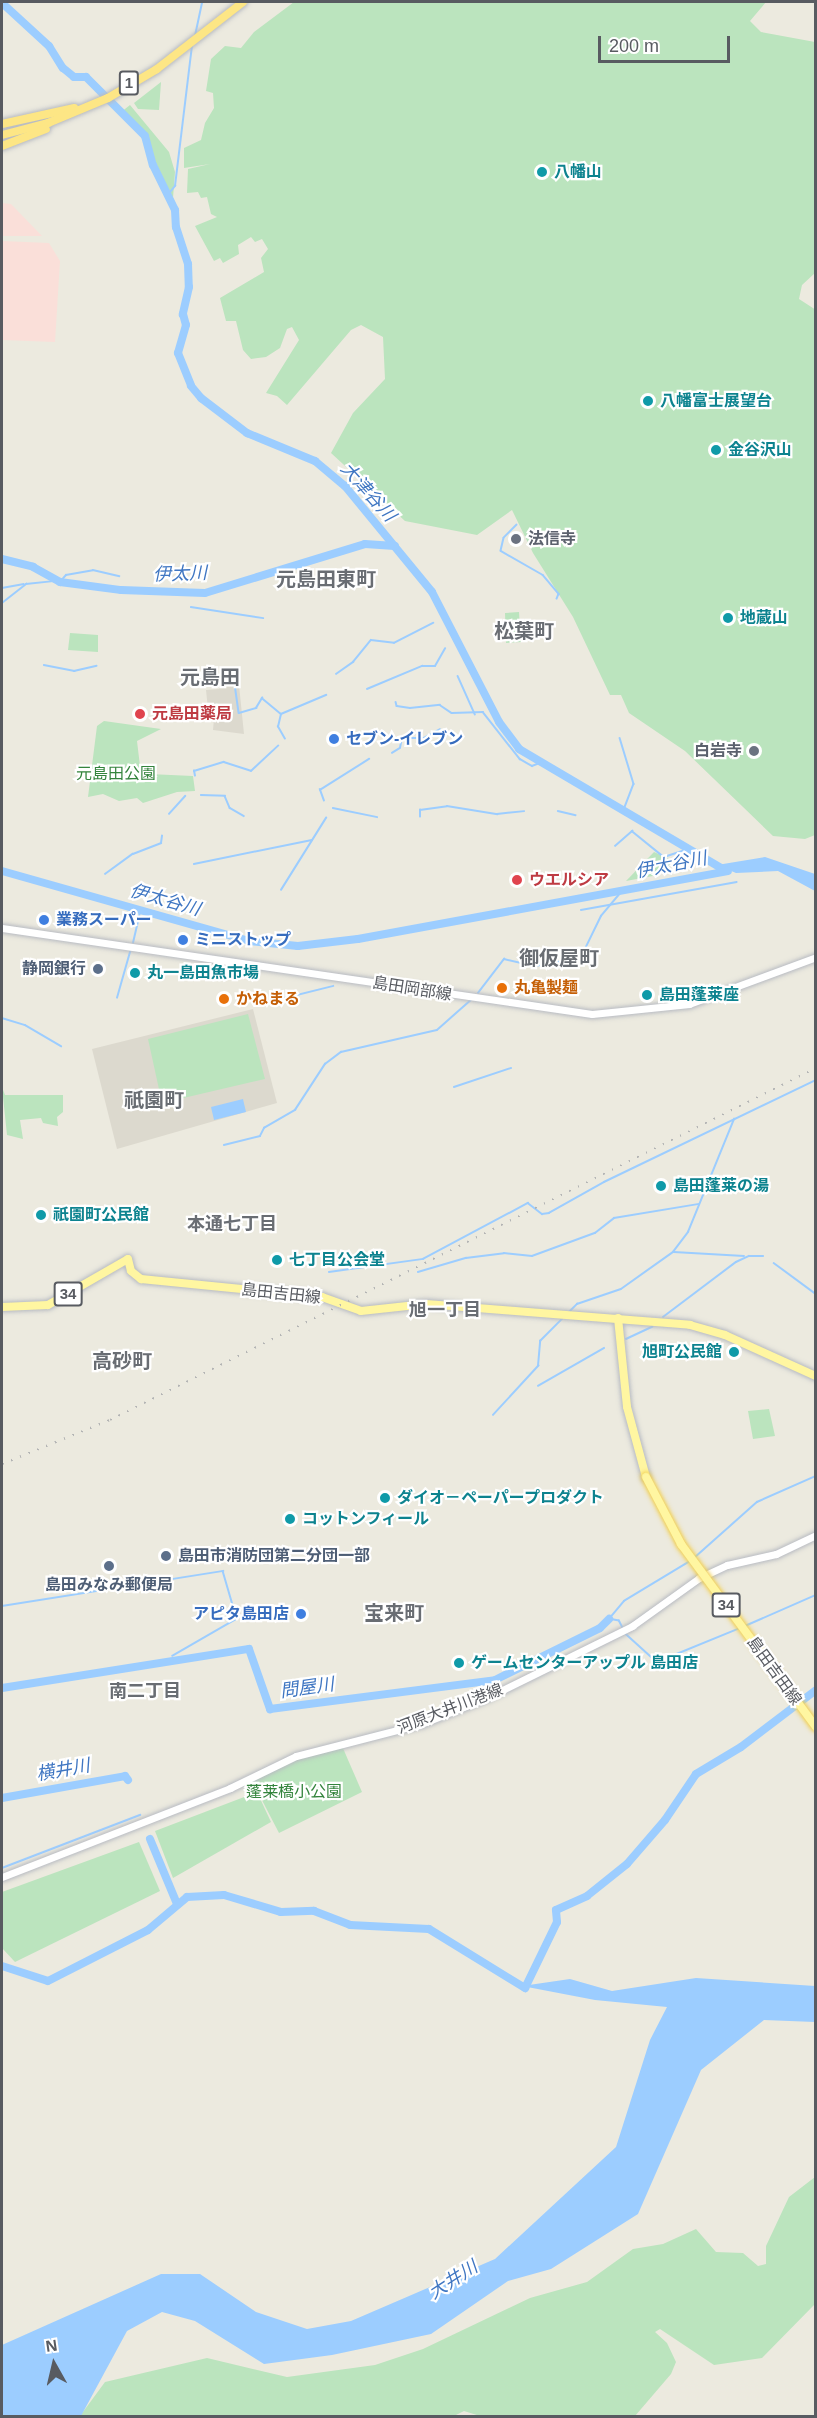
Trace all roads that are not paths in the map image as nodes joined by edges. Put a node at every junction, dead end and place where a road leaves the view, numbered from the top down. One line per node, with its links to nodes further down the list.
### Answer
1 (243, 2): 2 (highway, 1)
2 (171, 58): 3 (highway, 1); 3 (highway, 1)
3 (88, 107): 4 (highway, 1); 5 (highway, 1); 6 (highway, 1)
4 (2, 124)
5 (2, 135)
6 (2, 146)
7 (2, 928): 8 (main road, 島田岡部線)
8 (816, 957)
9 (2, 1306): 10 (main road, 島田吉田線 / 34)
10 (618, 1318): 11 (main road, 島田吉田線 / 34); 13 (main road, 島田吉田線 / 34, bridge)
11 (816, 1376)
12 (816, 1535): 14 (main road, 河原大井川港線)
13 (816, 1727)
14 (2, 1877)

